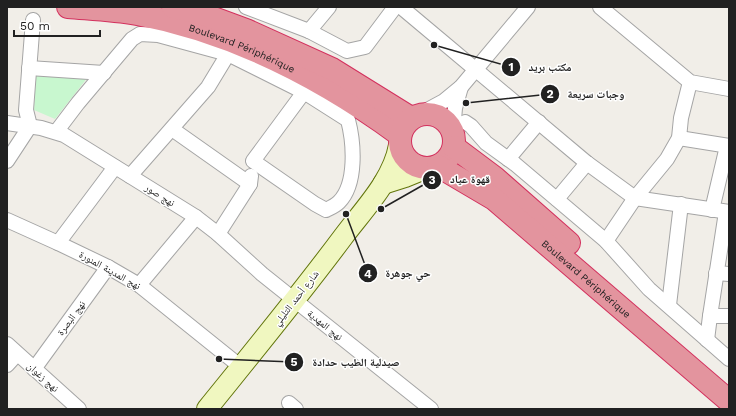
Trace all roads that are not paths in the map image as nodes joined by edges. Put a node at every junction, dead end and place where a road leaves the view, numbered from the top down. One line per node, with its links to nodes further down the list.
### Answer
1 (68, 7): 23 (highway, Boulevard Périphérique)
2 (173, 7): 23 (highway, Boulevard Périphérique)
3 (246, 7): 10 (street)
4 (329, 7): 10 (street)
5 (395, 7): 10 (street)
6 (401, 7): 13 (street)
7 (528, 7): 13 (street)
8 (600, 7): 15 (street)
9 (33, 20): 12 (street)
10 (309, 31)
11 (228, 54): 14 (street); 18 (street); 24 (street)
12 (29, 68): 14 (street); 19 (street)
13 (476, 70): 17 (street); 20 (street)
14 (104, 73): 25 (street)
15 (690, 82): 16 (street); 27 (street)
16 (728, 86)
17 (461, 87): 23 (street); 26 (street)
18 (304, 92): 31 (street); 31 (street)
19 (26, 110): 21 (street); 22 (street)
20 (539, 122): 29 (street); 32 (street)
21 (30, 126): 22 (street, نهج صور); 25 (street, نهج صور); 30 (street)
22 (9, 127)
23 (407, 128): 26 (highway, Boulevard Périphérique); 34 (highway, Boulevard Périphérique); 37 (street, شارع أحمد التليلي)
24 (172, 129): 35 (street); 36 (street)
25 (56, 132): 33 (street, نهج صور)
26 (457, 134): 29 (street); 34 (highway); 61 (highway, Boulevard Périphérique)
27 (679, 138): 28 (street); 38 (street)
28 (728, 146): 41 (street)
29 (508, 159): 39 (street)
30 (7, 161)
31 (253, 161): 36 (street)
32 (587, 163): 38 (street); 39 (street)
33 (116, 167): 35 (street, نهج صور); 47 (street)
34 (432, 167): 37 (street); 62 (highway, Boulevard Périphérique)
35 (130, 176): 43 (street, نهج صور)
36 (250, 184): 45 (street)
37 (382, 184): 51 (street, شارع أحمد التليلي)
38 (635, 198): 40 (street); 46 (street)
39 (557, 199): 46 (street)
40 (681, 204): 41 (street); 52 (street)
41 (712, 210): 42 (street)
42 (728, 212): 49 (street)
43 (196, 217): 45 (street, نهج صور); 50 (street)
44 (7, 220): 47 (street, نهج المدينة المنورة)
45 (218, 234): 51 (street, نهج صور)
46 (606, 241): 52 (street)
47 (58, 243): 48 (street, نهج المدينة المنورة)
48 (108, 267): 50 (street, نهج المدينة المنورة); 60 (street, نهج البصرة)
49 (723, 273): 53 (street)
50 (139, 285): 59 (street, نهج المدينة المنورة)
51 (295, 300): 59 (street, شارع أحمد التليلي); 65 (street, نهج المهدية)
52 (669, 305): 55 (street)
53 (710, 316): 54 (street); 55 (street)
54 (729, 316)
55 (707, 340): 57 (street)
56 (12, 349): 58 (street); 60 (street, نهج زغوان)
57 (729, 359)
58 (7, 366)
59 (241, 367): 64 (street, شارع أحمد التليلي)
60 (34, 370): 63 (street, نهج زغوان)
61 (729, 384)
62 (729, 401)
63 (79, 409)
64 (207, 409)
65 (431, 409)

